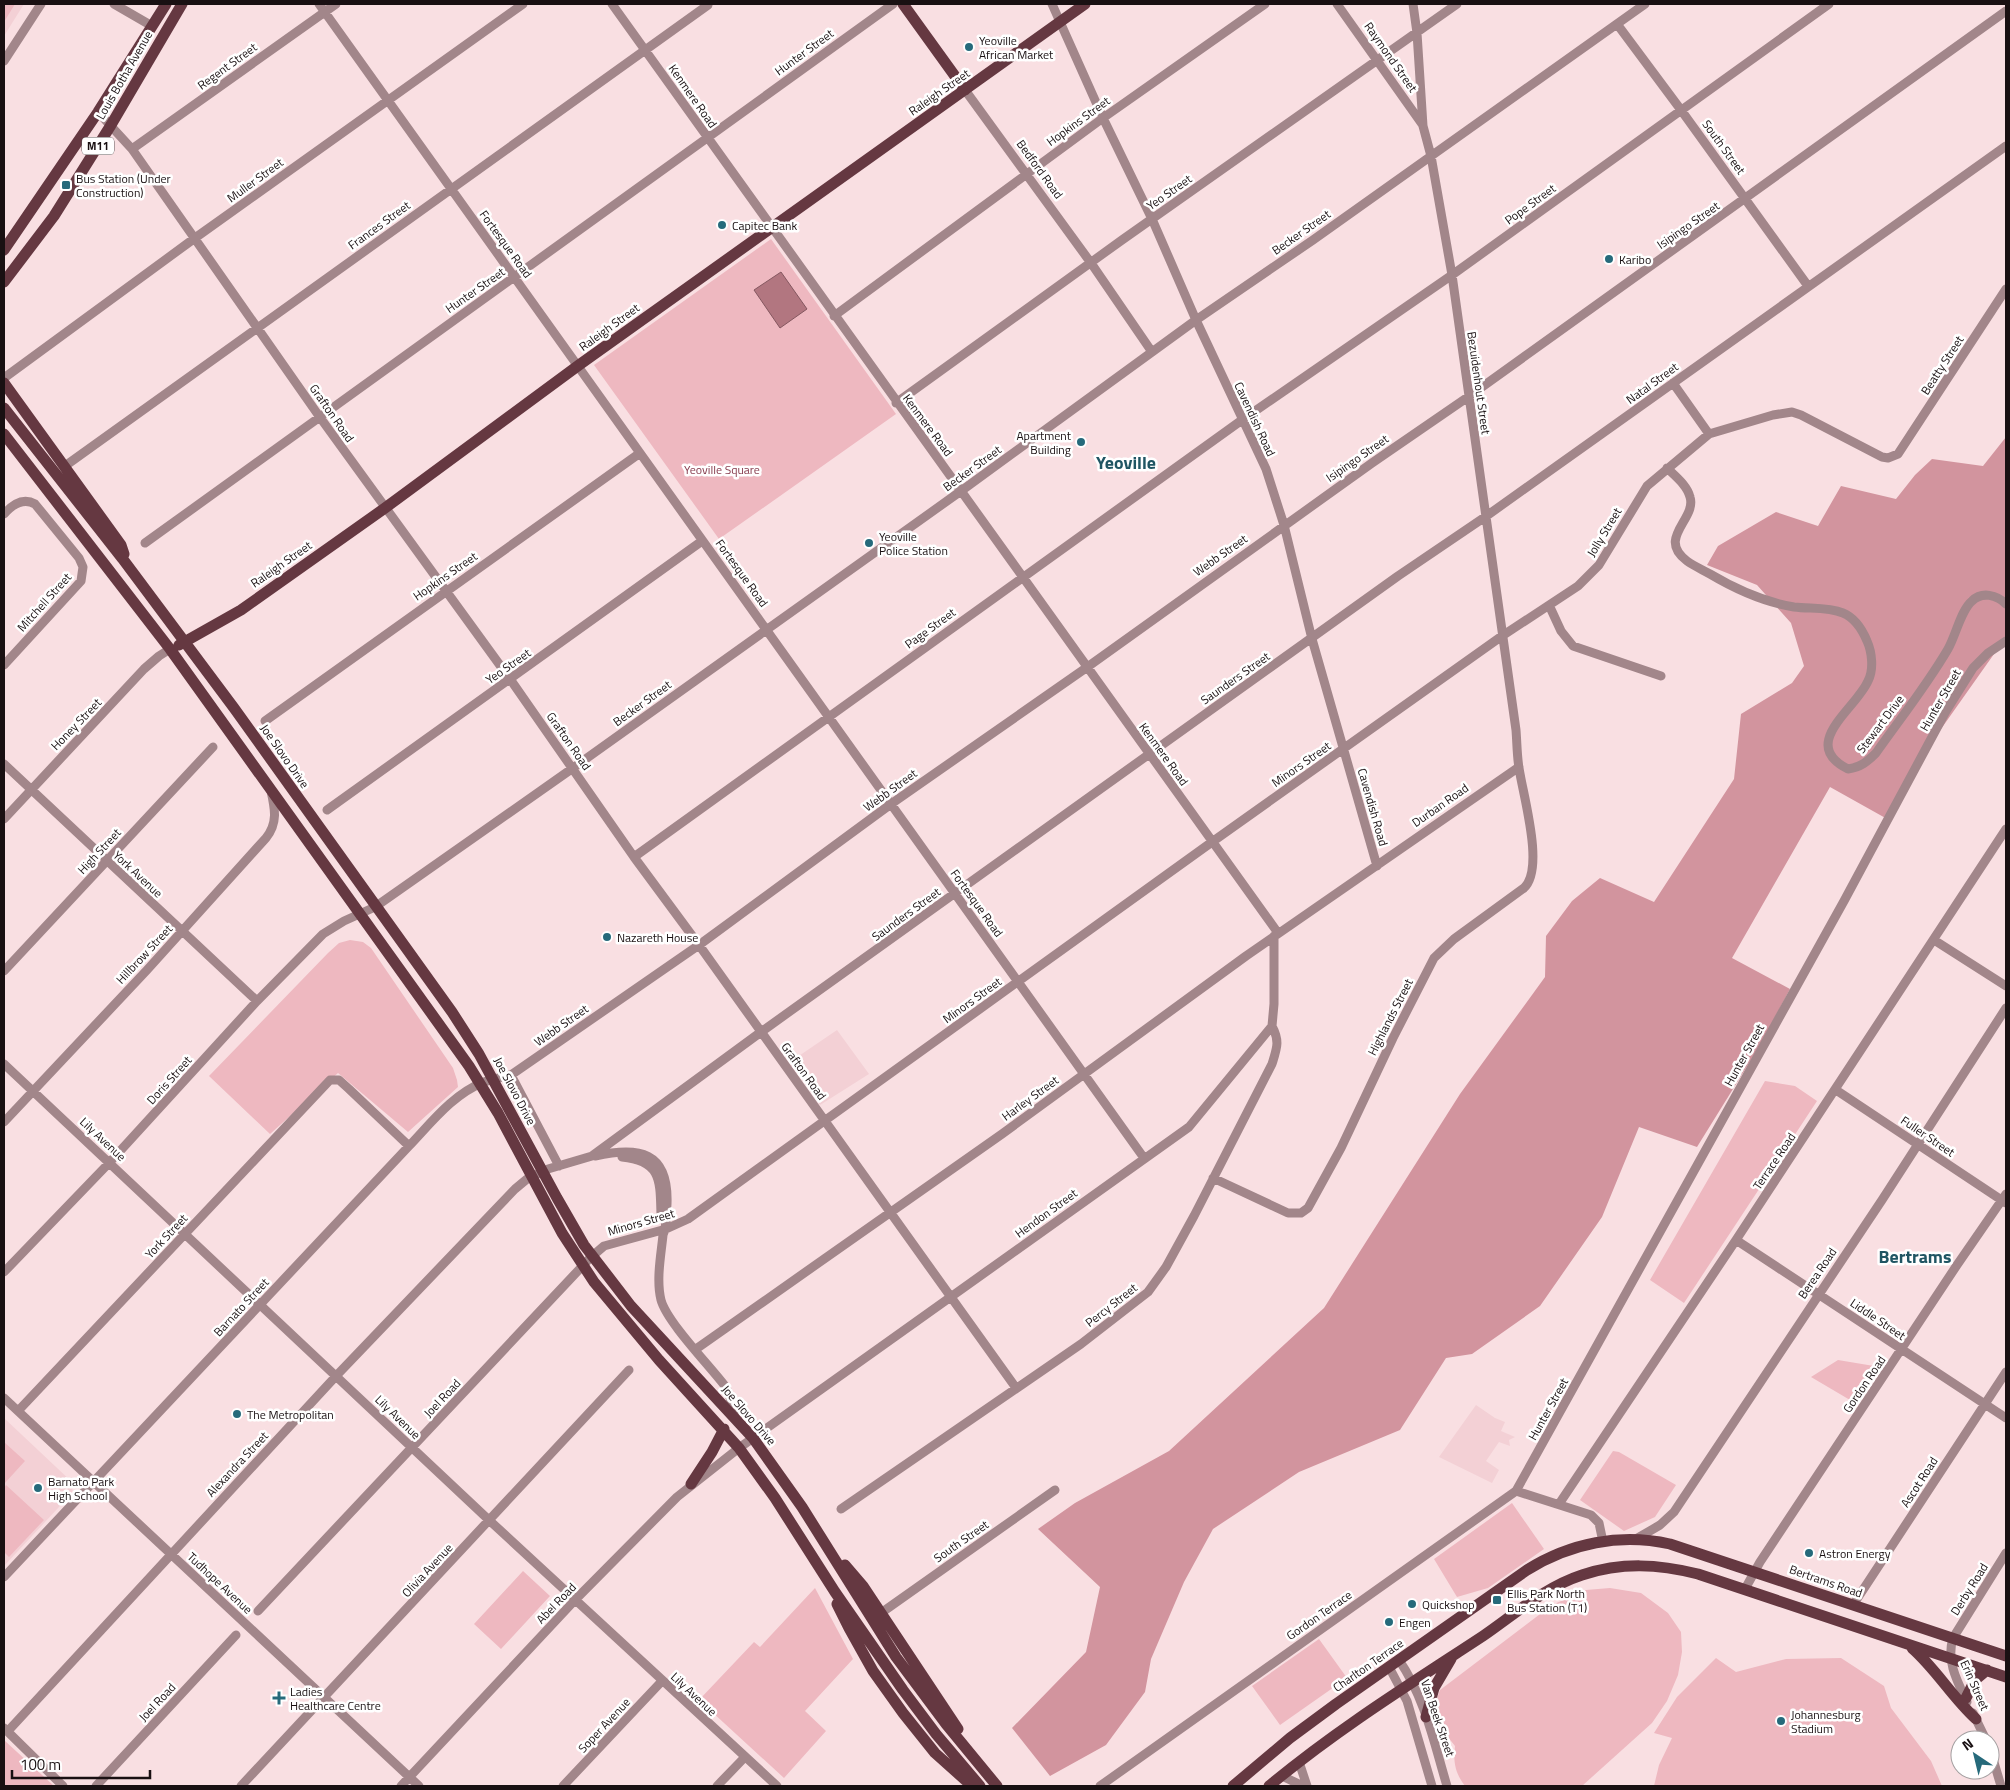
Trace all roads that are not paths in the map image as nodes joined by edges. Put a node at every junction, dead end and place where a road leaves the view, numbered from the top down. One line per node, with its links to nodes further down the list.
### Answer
1 (41, 4): 28 (street)
2 (114, 4): 24 (street)
3 (166, 4): 24 (main road, Louis Botha Avenue / M11)
4 (182, 4): 34 (main road, Louis Botha Avenue / M11)
5 (319, 4): 21 (street, Fortesque Road)
6 (336, 4): 21 (street, Regent Street)
7 (523, 4): 30 (street, Muller Street)
8 (612, 4): 26 (street, Kenmere Road)
9 (893, 4): 36 (street, Hunter Street)
10 (903, 4): 29 (main road, Bedford Road)
11 (1052, 4): 22 (street, Cavendish Road)
12 (1085, 4): 22 (main road, Raleigh Street)
13 (1265, 4): 33 (street, Hopkins Street)
14 (1337, 4): 27 (street, Raymond Street)
15 (1413, 4): 25 (street, Bezuidenhout Street)
16 (1457, 4): 25 (street, Yeo Street)
17 (1645, 4): 23 (street, Becker Street)
18 (1829, 4): 31 (street, Pope Street)
19 (708, 5): 26 (street, Frances Street)
20 (2006, 11): 43 (street, Isipingo Street)
21 (325, 12): 30 (street, Fortesque Road); 37 (street, Regent Street)
22 (1060, 21): 29 (main road, Raleigh Street); 33 (street, Cavendish Road)
23 (1617, 24): 31 (street, South Street); 39 (street, Becker Street)
24 (152, 26): 32 (main road, Louis Botha Avenue / M11)
25 (1417, 33): 27 (street, Yeo Street); 35 (street, Bezuidenhout Street)
26 (645, 50): 36 (street, Kenmere Road); 42 (street, Frances Street)
27 (1378, 60): 35 (street, Raymond Street); 44 (street, Yeo Street)
28 (4, 61)
29 (966, 90): 40 (street, Bedford Road); 45 (main road, Raleigh Street)
30 (387, 100): 42 (street, Fortesque Road); 47 (street, Muller Street)
31 (1681, 110): 43 (street, South Street); 50 (street, Pope Street)
32 (98, 112): 34 (street, Grafton Road); 41 (main road, Louis Botha Avenue / M11)
33 (1103, 118): 40 (street, Hopkins Street); 44 (street, Cavendish Road)
34 (111, 125): 37 (street, Grafton Road); 52 (main road, Louis Botha Avenue / M11)
35 (1423, 126): 39 (street, Bezuidenhout Street)
36 (707, 137): 45 (street, Kenmere Road); 51 (street, Hunter Street)
37 (132, 150): 47 (street, Grafton Road)
38 (2004, 150): 53 (street, Natal Street)
39 (1432, 156): 50 (street, Bezuidenhout Street); 56 (street, Becker Street)
40 (1027, 174): 49 (street, Bedford Road); 55 (street, Hopkins Street)
41 (51, 178): 46 (main road); 48 (main road, Louis Botha Avenue / M11)
42 (450, 188): 51 (street, Fortesque Road); 57 (street, Frances Street)
43 (1746, 200): 53 (street, South Street); 63 (street, Isipingo Street)
44 (1152, 219): 49 (street, Yeo Street); 56 (street, Cavendish Road)
45 (773, 226): 55 (street, Kenmere Road); 59 (main road, Raleigh Street)
46 (4, 238)
47 (195, 238): 57 (street, Grafton Road); 60 (street, Muller Street)
48 (4, 250)
49 (1091, 264): 58 (street, Bedford Road); 64 (street, Yeo Street)
50 (1452, 275): 63 (street, Bezuidenhout Street); 67 (street, Pope Street)
51 (515, 277): 59 (street, Fortesque Road); 66 (street, Hunter Street)
52 (4, 282)
53 (1808, 286): 62 (street, Natal Street)
54 (2006, 290): 71 (street, Beatty Street)
55 (834, 316): 64 (street, Kenmere Road)
56 (1196, 320): 58 (street, Becker Street); 67 (street, Cavendish Road)
57 (257, 328): 66 (street, Grafton Road); 72 (street, Frances Street)
58 (1152, 352): 74 (street, Becker Street)
59 (579, 365): 70 (street, Fortesque Road); 75 (main road, Raleigh Street)
60 (4, 378)
61 (4, 383): 72 (main road)
62 (1673, 383): 69 (street); 77 (street, Natal Street)
63 (1468, 397): 77 (street, Bezuidenhout Street); 78 (street, Isipingo Street)
64 (896, 403): 74 (street, Kenmere Road)
65 (4, 408): 81 (main road, Joe Slovo Drive)
66 (319, 416): 75 (street, Grafton Road); 80 (street, Hunter Street)
67 (1242, 420): 78 (street, Cavendish Road); 82 (street, Page Street)
68 (4, 434): 91 (main road, Joe Slovo Drive)
69 (1709, 434): 71 (street, Jolly Street); 73 (street, Jolly Street)
70 (640, 453): 79 (street, Fortesque Road); 83 (street, Hopkins Street)
71 (1898, 454)
72 (65, 466): 81 (main road)
73 (1666, 468): 84 (street, Stewart Drive); 85 (street, Jolly Street)
74 (961, 491): 82 (street, Kenmere Road); 86 (street, Becker Street)
75 (385, 508): 83 (street, Grafton Road); 90 (main road, Raleigh Street)
76 (6, 511): 92 (street, Mitchell Street)
77 (1485, 517): 87 (street, Bezuidenhout Street); 88 (street, Natal Street)
78 (1284, 525): 88 (street, Cavendish Road); 93 (street, Webb Street)
79 (702, 541): 86 (street, Fortesque Road); 95 (street, Yeo Street)
80 (145, 543)
81 (122, 558): 90 (main road, Joe Slovo Drive)
82 (1023, 578): 93 (street, Kenmere Road); 96 (street, Page Street)
83 (446, 590): 95 (street, Grafton Road); 97 (street, Hopkins Street)
84 (2006, 604)
85 (1550, 605): 87 (street, Jolly Street); 94 (street)
86 (767, 629): 96 (street, Fortesque Road); 103 (street, Becker Street)
87 (1502, 636): 99 (street, Jolly Street); 102 (street, Bezuidenhout Street)
88 (1312, 638): 99 (street, Cavendish Road); 100 (street, Saunders Street)
89 (2006, 641): 170 (street, Hunter Street)
90 (185, 642): 91 (main road, Raleigh Street); 115 (main road, Joe Slovo Drive)
91 (170, 649): 104 (street, Honey Street); 105 (main road, Joe Slovo Drive)
92 (4, 665)
93 (1086, 668): 100 (street, Kenmere Road); 106 (street, Webb Street)
94 (1661, 676)
95 (510, 679): 103 (street, Grafton Road); 107 (street, Yeo Street)
96 (830, 717): 106 (street, Fortesque Road); 111 (street, Page Street)
97 (265, 721)
98 (213, 746): 112 (street, High Street)
99 (1343, 750): 110 (street, Minors Street); 113 (street, Cavendish Road)
100 (1149, 754): 110 (street, Kenmere Road); 114 (street, Saunders Street)
101 (4, 764): 104 (street, York Avenue)
102 (1518, 767): 113 (street, Durban Road); 141 (street, Highlands Street)
103 (573, 768): 111 (street, Grafton Road); 115 (street, Becker Street)
104 (31, 790): 108 (street, Honey Street); 112 (street, York Avenue)
105 (270, 790): 116 (main road, Joe Slovo Drive); 117 (street, Hillbrow Street)
106 (891, 804): 114 (street, Fortesque Road); 120 (street, Webb Street)
107 (327, 810)
108 (4, 819)
109 (2006, 829): 119 (street, Terrace Road)
110 (1212, 842): 118 (street, Kenmere Road); 122 (street, Minors Street)
111 (634, 857): 120 (street, Grafton Road)
112 (106, 861): 117 (street, York Avenue); 121 (street, High Street)
113 (1377, 866): 118 (street, Harley Street)
114 (954, 894): 122 (street, Fortesque Road); 127 (street, Saunders Street)
115 (375, 906): 116 (street, Becker Street); 162 (main road, Joe Slovo Drive)
116 (359, 914): 124 (street, Doris Street); 163 (main road, Joe Slovo Drive)
117 (182, 932): 124 (street, York Avenue); 132 (street, Hillbrow Street)
118 (1276, 935): 126 (street); 129 (street, Harley Street)
119 (1934, 940): 123 (street); 131 (street, Terrace Road)
120 (699, 945): 127 (street, Grafton Road); 130 (street, Webb Street)
121 (4, 971)
122 (1018, 982): 129 (street, Fortesque Road); 134 (street, Minors Street)
123 (2006, 986)
124 (257, 1001): 139 (street, Doris Street)
125 (2006, 1008): 135 (street, Berea Road)
126 (1272, 1026): 138 (street, Hendon Street); 141 (street, Percy Street)
127 (761, 1032): 134 (street, Grafton Road); 137 (street, Saunders Street)
128 (4, 1064): 132 (street, Lily Avenue)
129 (1085, 1074): 138 (street, Fortesque Road); 143 (street, Harley Street)
130 (511, 1075): 136 (street, Barnato Street); 140 (street)
131 (1836, 1090): 135 (street, Fuller Street); 146 (street, Terrace Road)
132 (33, 1092): 133 (street, Hillbrow Street); 139 (street, Lily Avenue)
133 (4, 1122)
134 (825, 1122): 143 (street, Grafton Road); 144 (street, Minors Street)
135 (1918, 1144): 142 (street, Fuller Street); 149 (street, Berea Road)
136 (409, 1146): 145 (street, York Street); 151 (street, Barnato Street)
137 (592, 1156): 140 (street, Saunders Street); 144 (street)
138 (1144, 1158): 150 (street, Hendon Street)
139 (110, 1162): 145 (street, Lily Avenue); 148 (street, Doris Street)
140 (560, 1166): 156 (street, Alexandra Street)
141 (1213, 1178): 157 (street, Percy Street)
142 (2005, 1199): 153 (street, Gordon Road)
143 (890, 1212): 150 (street, Grafton Road); 152 (street, Harley Street)
144 (664, 1232): 147 (street, Minors Street); 152 (street)
145 (184, 1234): 151 (street, Lily Avenue); 160 (street, York Street)
146 (1736, 1240): 149 (street, Liddle Street); 171 (street, Terrace Road)
147 (604, 1246): 165 (street, Joel Road)
148 (4, 1272)
149 (1818, 1294): 153 (street, Liddle Street); 174 (street, Berea Road)
150 (949, 1297): 157 (street, Grafton Road); 164 (street, Hendon Street)
151 (261, 1304): 156 (street, Lily Avenue); 167 (street, Barnato Street)
152 (696, 1348): 162 (street)
153 (1902, 1350): 159 (street, Liddle Street); 178 (street, Gordon Road)
154 (629, 1370): 173 (street, Olivia Avenue)
155 (2006, 1372): 159 (street, Ascot Road)
156 (336, 1375): 165 (street, Lily Avenue); 176 (street, Alexandra Street)
157 (1016, 1388): 172 (street, Percy Street)
158 (4, 1398): 160 (street, Tudhope Avenue)
159 (1985, 1404): 161 (street, Liddle Street); 183 (street, Ascot Road)
160 (18, 1411): 167 (street, Tudhope Avenue)
161 (2006, 1418)
162 (736, 1419): 164 (main road, Joe Slovo Drive)
163 (724, 1429): 166 (main road, Joe Slovo Drive); 168 (main road)
164 (753, 1438): 166 (street, Hendon Street); 185 (main road, Joe Slovo Drive)
165 (412, 1448): 173 (street, Lily Avenue); 184 (street, Joel Road)
166 (739, 1448): 168 (street, Abel Road); 181 (main road, Joe Slovo Drive)
167 (94, 1481): 176 (street, Tudhope Avenue); 179 (street, Barnato Street)
168 (692, 1484): 182 (street, Abel Road)
169 (1056, 1490): 185 (street, South Street)
170 (1516, 1491): 171 (street); 221 (street, Gordon Terrace)
171 (1559, 1504): 175 (street)
172 (841, 1509)
173 (490, 1521): 182 (street, Lily Avenue); 199 (street, Olivia Avenue)
174 (1636, 1539): 175 (main road, Charlton Terrace); 178 (main road, Bertrams Road)
175 (1603, 1542): 191 (main road, Charlton Terrace)
176 (171, 1553): 199 (street, Tudhope Avenue); 203 (street, Alexandra Street)
177 (2006, 1553): 187 (street, Derby Road)
178 (1754, 1571): 180 (street, Gordon Road); 183 (main road, Bertrams Road)
179 (4, 1577)
180 (1745, 1589): 188 (main road); 189 (main road)
181 (835, 1592): 217 (main road); 218 (main road, Joe Slovo Drive)
182 (575, 1600): 196 (street, Lily Avenue); 208 (street, Abel Road)
183 (1853, 1605): 187 (main road, Bertrams Road)
184 (258, 1611)
185 (877, 1616): 219 (main road, Joe Slovo Drive); 220 (main road)
186 (236, 1635): 210 (street, Joel Road)
187 (1953, 1638): 190 (main road, Bertrams Road); 192 (street, Erin Street)
188 (1908, 1644): 192 (main road); 202 (main road)
189 (1454, 1655): 197 (main road); 201 (main road)
190 (2006, 1656)
191 (1399, 1660): 193 (main road, Charlton Terrace); 197 (street, Van Beek Street)
192 (1950, 1660): 194 (main road); 200 (street, Erin Street)
193 (1389, 1668): 198 (street, Van Beek Street); 222 (main road, Charlton Terrace)
194 (1987, 1670): 195 (main road); 200 (main road)
195 (2006, 1677)
196 (662, 1681): 205 (street, Lily Avenue); 214 (street, Soper Avenue)
197 (1413, 1682): 198 (main road); 201 (street, Van Beek Street)
198 (1402, 1689): 206 (main road); 226 (street, Van Beek Street)
199 (324, 1698): 208 (street, Tudhope Avenue); 211 (street, Olivia Avenue)
200 (1966, 1698): 202 (street, Erin Street)
201 (1426, 1717): 227 (street, Van Beek Street)
202 (1976, 1718): 204 (street, Erin Street)
203 (6, 1729): 209 (street)
204 (1981, 1730)
205 (744, 1758): 215 (street); 216 (street, Lily Avenue)
206 (1299, 1762): 207 (main road); 225 (street)
207 (1282, 1776): 223 (main road); 224 (street)
208 (409, 1777): 212 (street, Abel Road); 213 (street, Tudhope Avenue)
209 (63, 1786)
210 (96, 1786)
211 (241, 1786)
212 (401, 1786)
213 (419, 1786)
214 (563, 1786)
215 (718, 1786)
216 (777, 1786)
217 (972, 1786)
218 (980, 1786)
219 (997, 1786)
220 (1000, 1786)
221 (1100, 1786)
222 (1233, 1786)
223 (1269, 1786)
224 (1303, 1786)
225 (1307, 1786)
226 (1432, 1786)
227 (1447, 1786)

